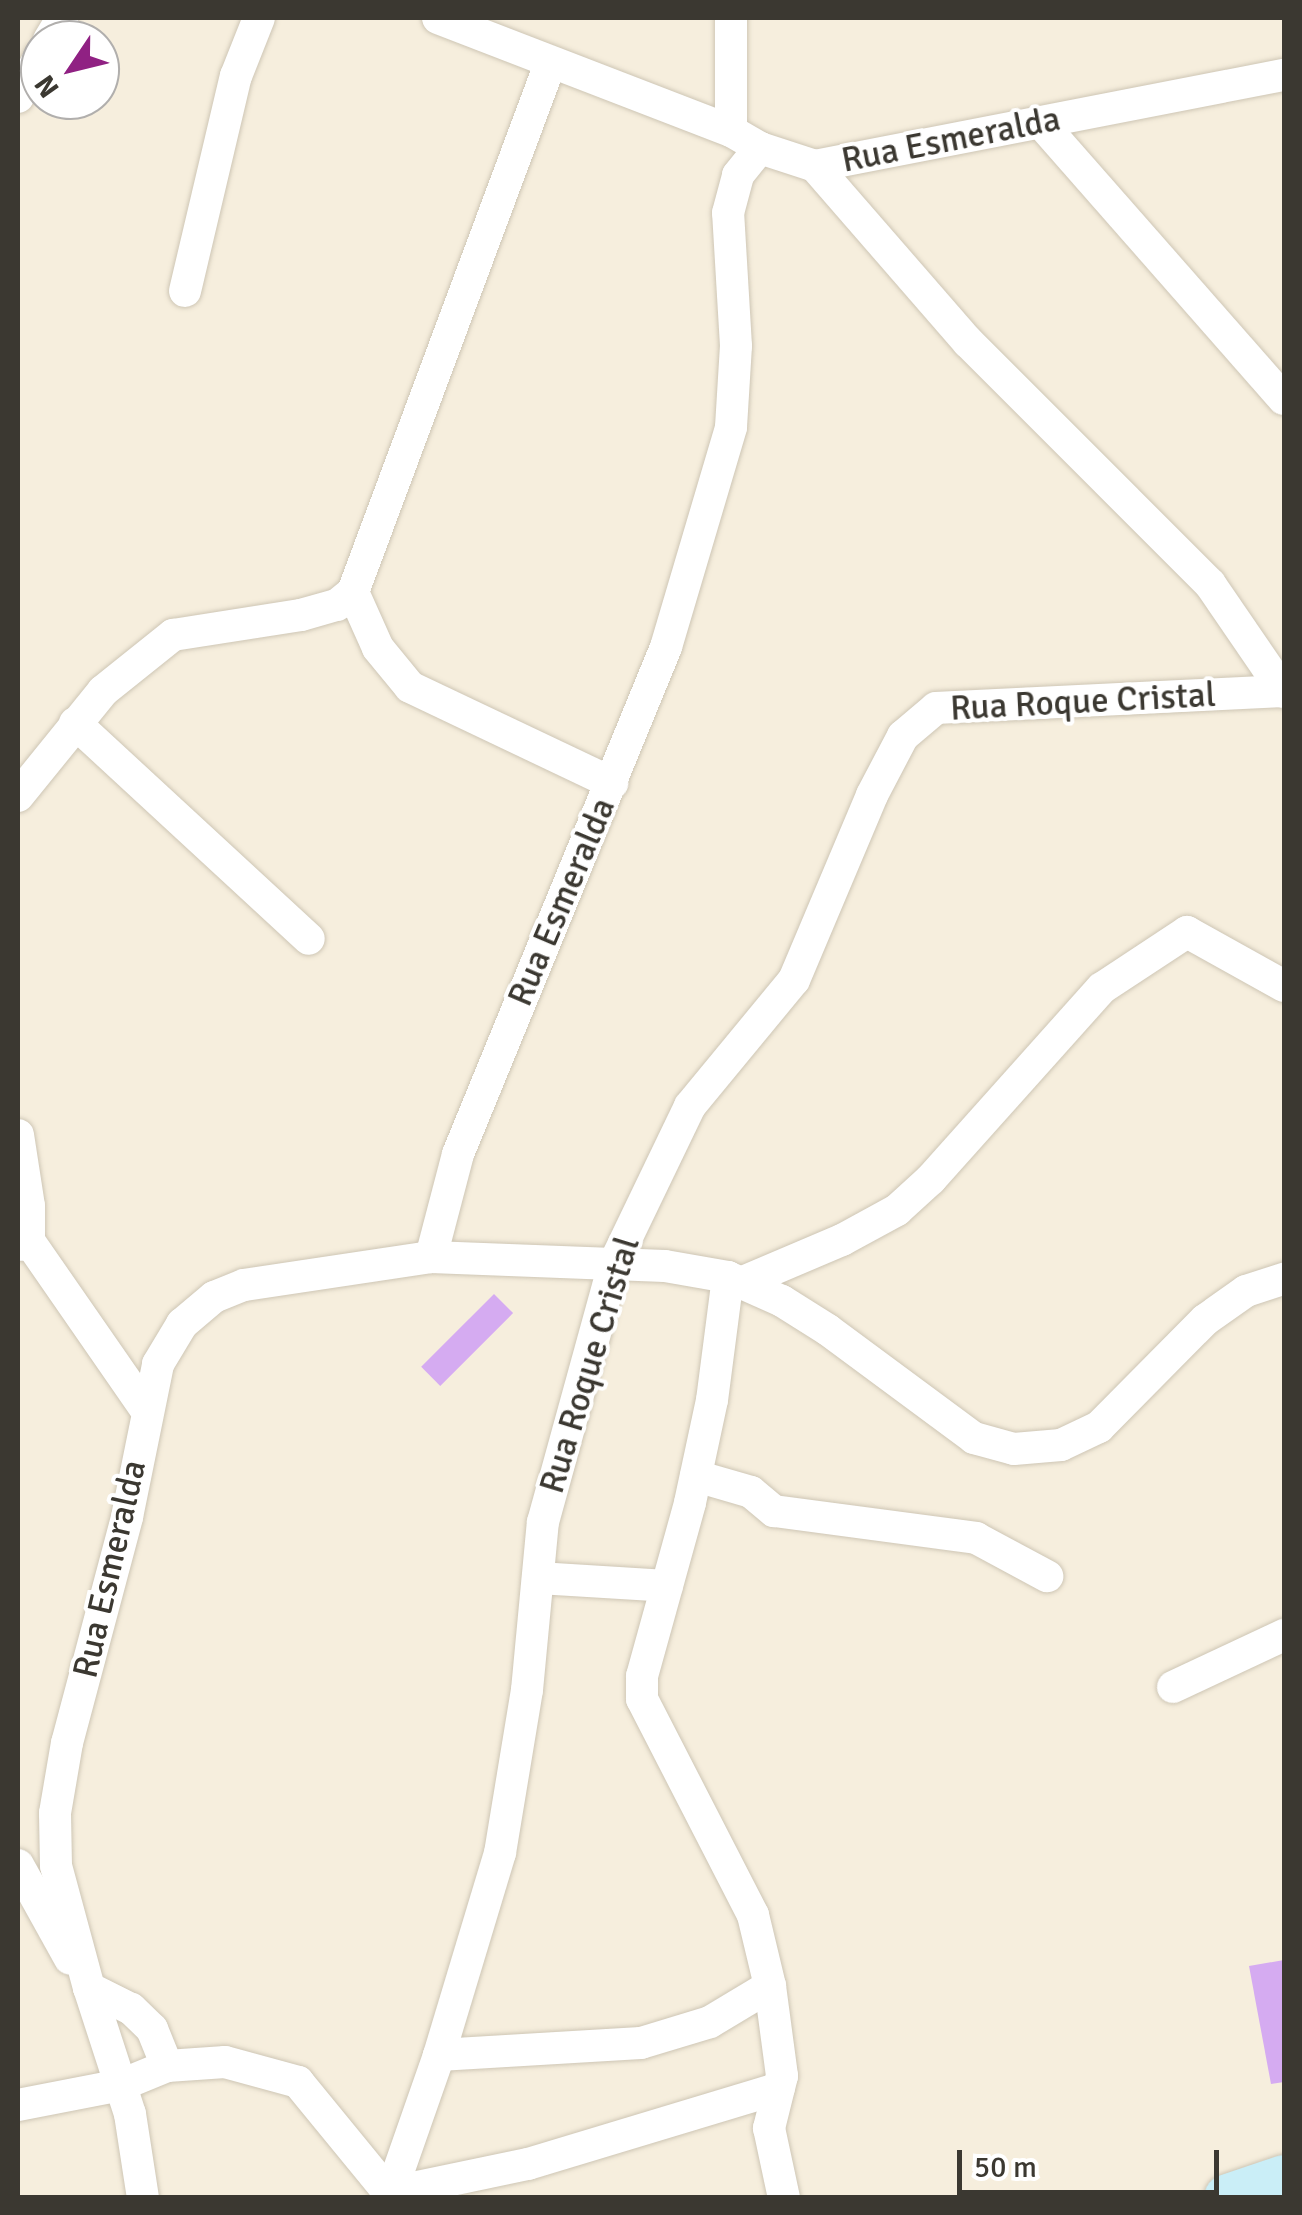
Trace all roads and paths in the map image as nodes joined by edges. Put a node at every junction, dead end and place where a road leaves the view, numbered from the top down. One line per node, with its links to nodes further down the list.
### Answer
1 (259, 18): 10 (street)
2 (438, 18): 4 (street)
3 (731, 18): 7 (street)
4 (550, 64): 7 (street); 12 (street)
5 (1284, 75): 6 (street, Rua Esmeralda)
6 (1042, 124): 9 (street, Rua Esmeralda); 11 (street)
7 (731, 131): 8 (street)
8 (760, 148): 9 (street, Rua Esmeralda); 15 (street, Rua Esmeralda)
9 (815, 166): 13 (street)
10 (185, 291)
11 (1284, 399)
12 (352, 592): 14 (street); 15 (street)
13 (1284, 691): 22 (street, Rua Roque Cristal)
14 (76, 723): 16 (street); 17 (street)
15 (612, 783): 21 (street, Rua Esmeralda)
16 (18, 796)
17 (308, 940)
18 (1284, 986): 23 (street)
19 (18, 1135): 20 (street)
20 (21, 1237): 25 (street)
21 (432, 1257): 22 (street); 25 (street, Rua Esmeralda)
22 (614, 1264): 23 (street); 28 (street, Rua Roque Cristal)
23 (736, 1279): 24 (street); 26 (street)
24 (1284, 1279)
25 (146, 1410): 34 (street, Rua Esmeralda)
26 (696, 1476): 27 (street); 29 (street)
27 (1046, 1576)
28 (538, 1578): 29 (street); 35 (street, Rua Roque Cristal)
29 (667, 1586): 33 (street)
30 (1284, 1635): 31 (street)
31 (1173, 1687)
32 (18, 1866): 34 (street, Rua Esmeralda)
33 (770, 1986): 35 (street); 38 (street)
34 (88, 1988): 36 (street); 37 (street, Rua Esmeralda)
35 (439, 2055): 41 (street, Rua Roque Cristal)
36 (167, 2066): 37 (street); 41 (street)
37 (121, 2085): 39 (street); 42 (street, Rua Esmeralda)
38 (779, 2088): 41 (street); 43 (street)
39 (18, 2105)
40 (1284, 2180): 44 (main road)
41 (389, 2195)
42 (143, 2198)
43 (784, 2198)
44 (1228, 2198)

